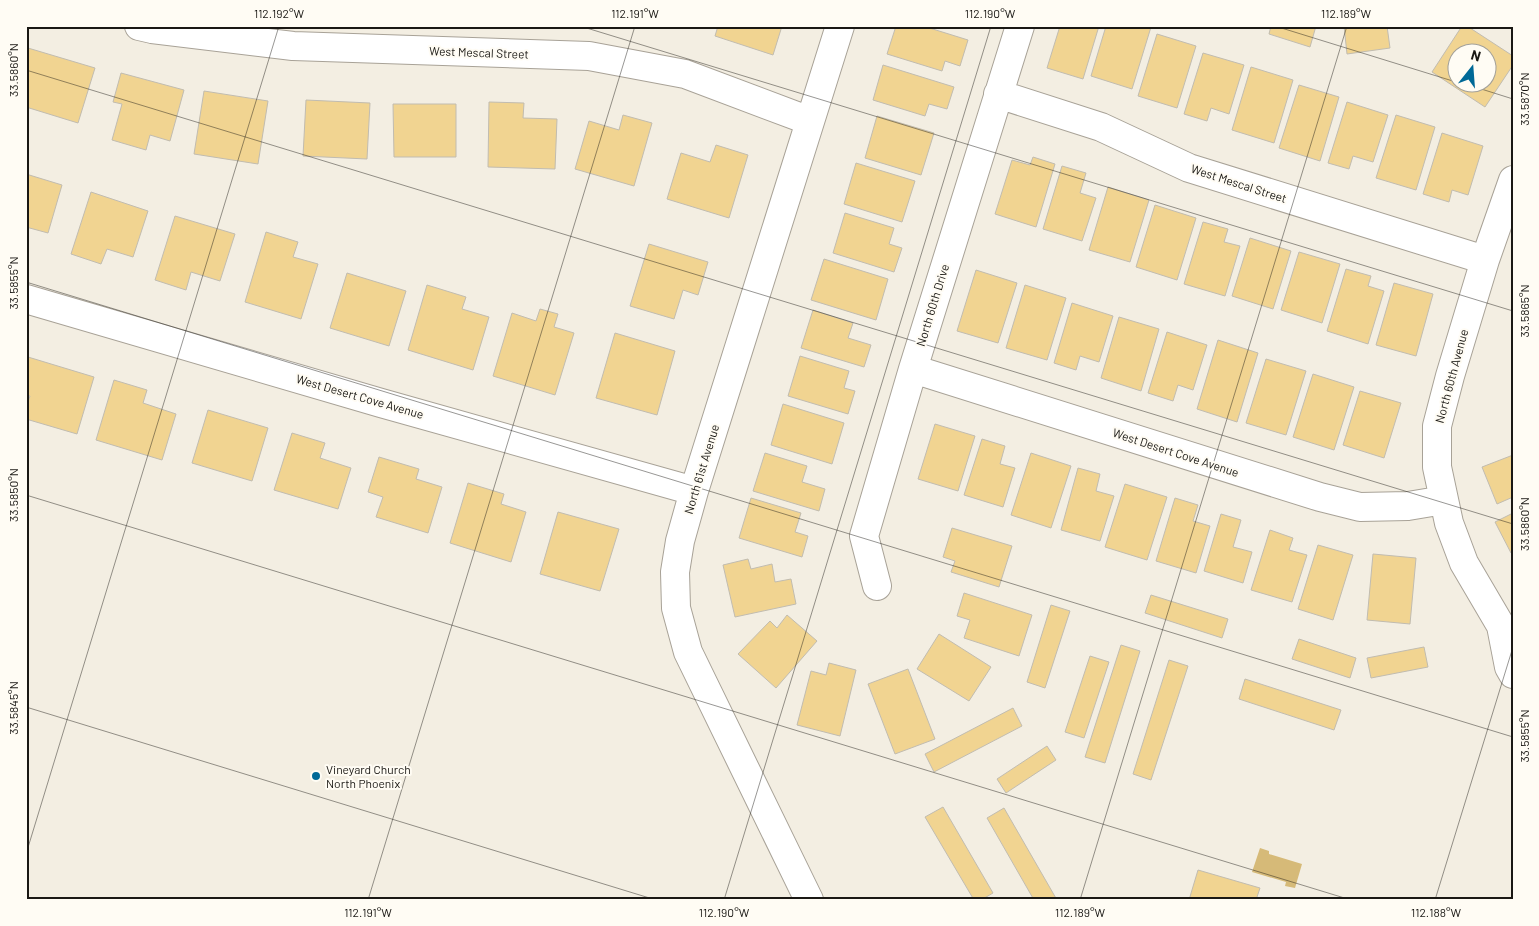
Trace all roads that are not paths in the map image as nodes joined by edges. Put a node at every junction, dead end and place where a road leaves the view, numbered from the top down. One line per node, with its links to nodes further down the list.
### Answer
1 (139, 26): 5 (street, West Mescal Street)
2 (840, 26): 5 (street, North 61st Avenue)
3 (1020, 26): 4 (street, North 60th Drive)
4 (998, 94): 7 (street, West Mescal Street); 9 (street, North 60th Drive)
5 (810, 121): 10 (street, North 61st Avenue)
6 (1513, 180): 7 (street, North 60th Avenue)
7 (1485, 260): 11 (street, North 60th Avenue)
8 (26, 299): 10 (street, West Desert Cove Avenue)
9 (912, 369): 11 (street, West Desert Cove Avenue); 12 (street, North 60th Drive)
10 (694, 491): 15 (street, North 61st Avenue)
11 (1444, 500): 13 (street, North 60th Avenue)
12 (877, 586)
13 (1507, 630): 14 (street, North 60th Avenue)
14 (1513, 674)
15 (809, 900)

